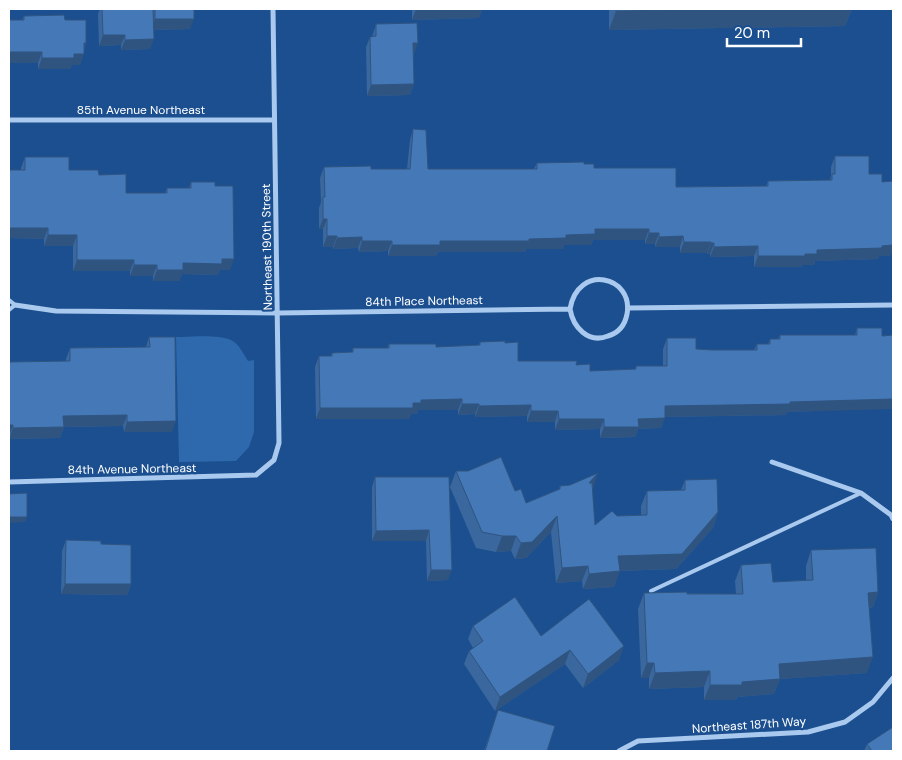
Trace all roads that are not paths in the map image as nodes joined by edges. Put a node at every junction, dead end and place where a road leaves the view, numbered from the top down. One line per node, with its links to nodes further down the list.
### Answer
1 (273, 9): 3 (street, Northeast 190th Street)
2 (9, 120): 3 (street, 85th Avenue Northeast)
3 (274, 120): 10 (street, Northeast 190th Street)
4 (9, 300): 5 (lane)
5 (15, 305): 9 (lane); 10 (street, 84th Place Northeast)
6 (893, 305): 7 (street)
7 (628, 308): 8 (street); 8 (street)
8 (570, 309): 10 (street, 84th Place Northeast)
9 (9, 310)
10 (278, 313): 12 (street, Northeast 190th Street)
11 (772, 462): 14 (street)
12 (256, 476): 13 (street, 84th Avenue Northeast)
13 (9, 482)
14 (861, 492): 15 (street); 16 (lane)
15 (893, 519)
16 (651, 591)
17 (893, 678): 18 (street, Northeast 187th Way)
18 (619, 751)

